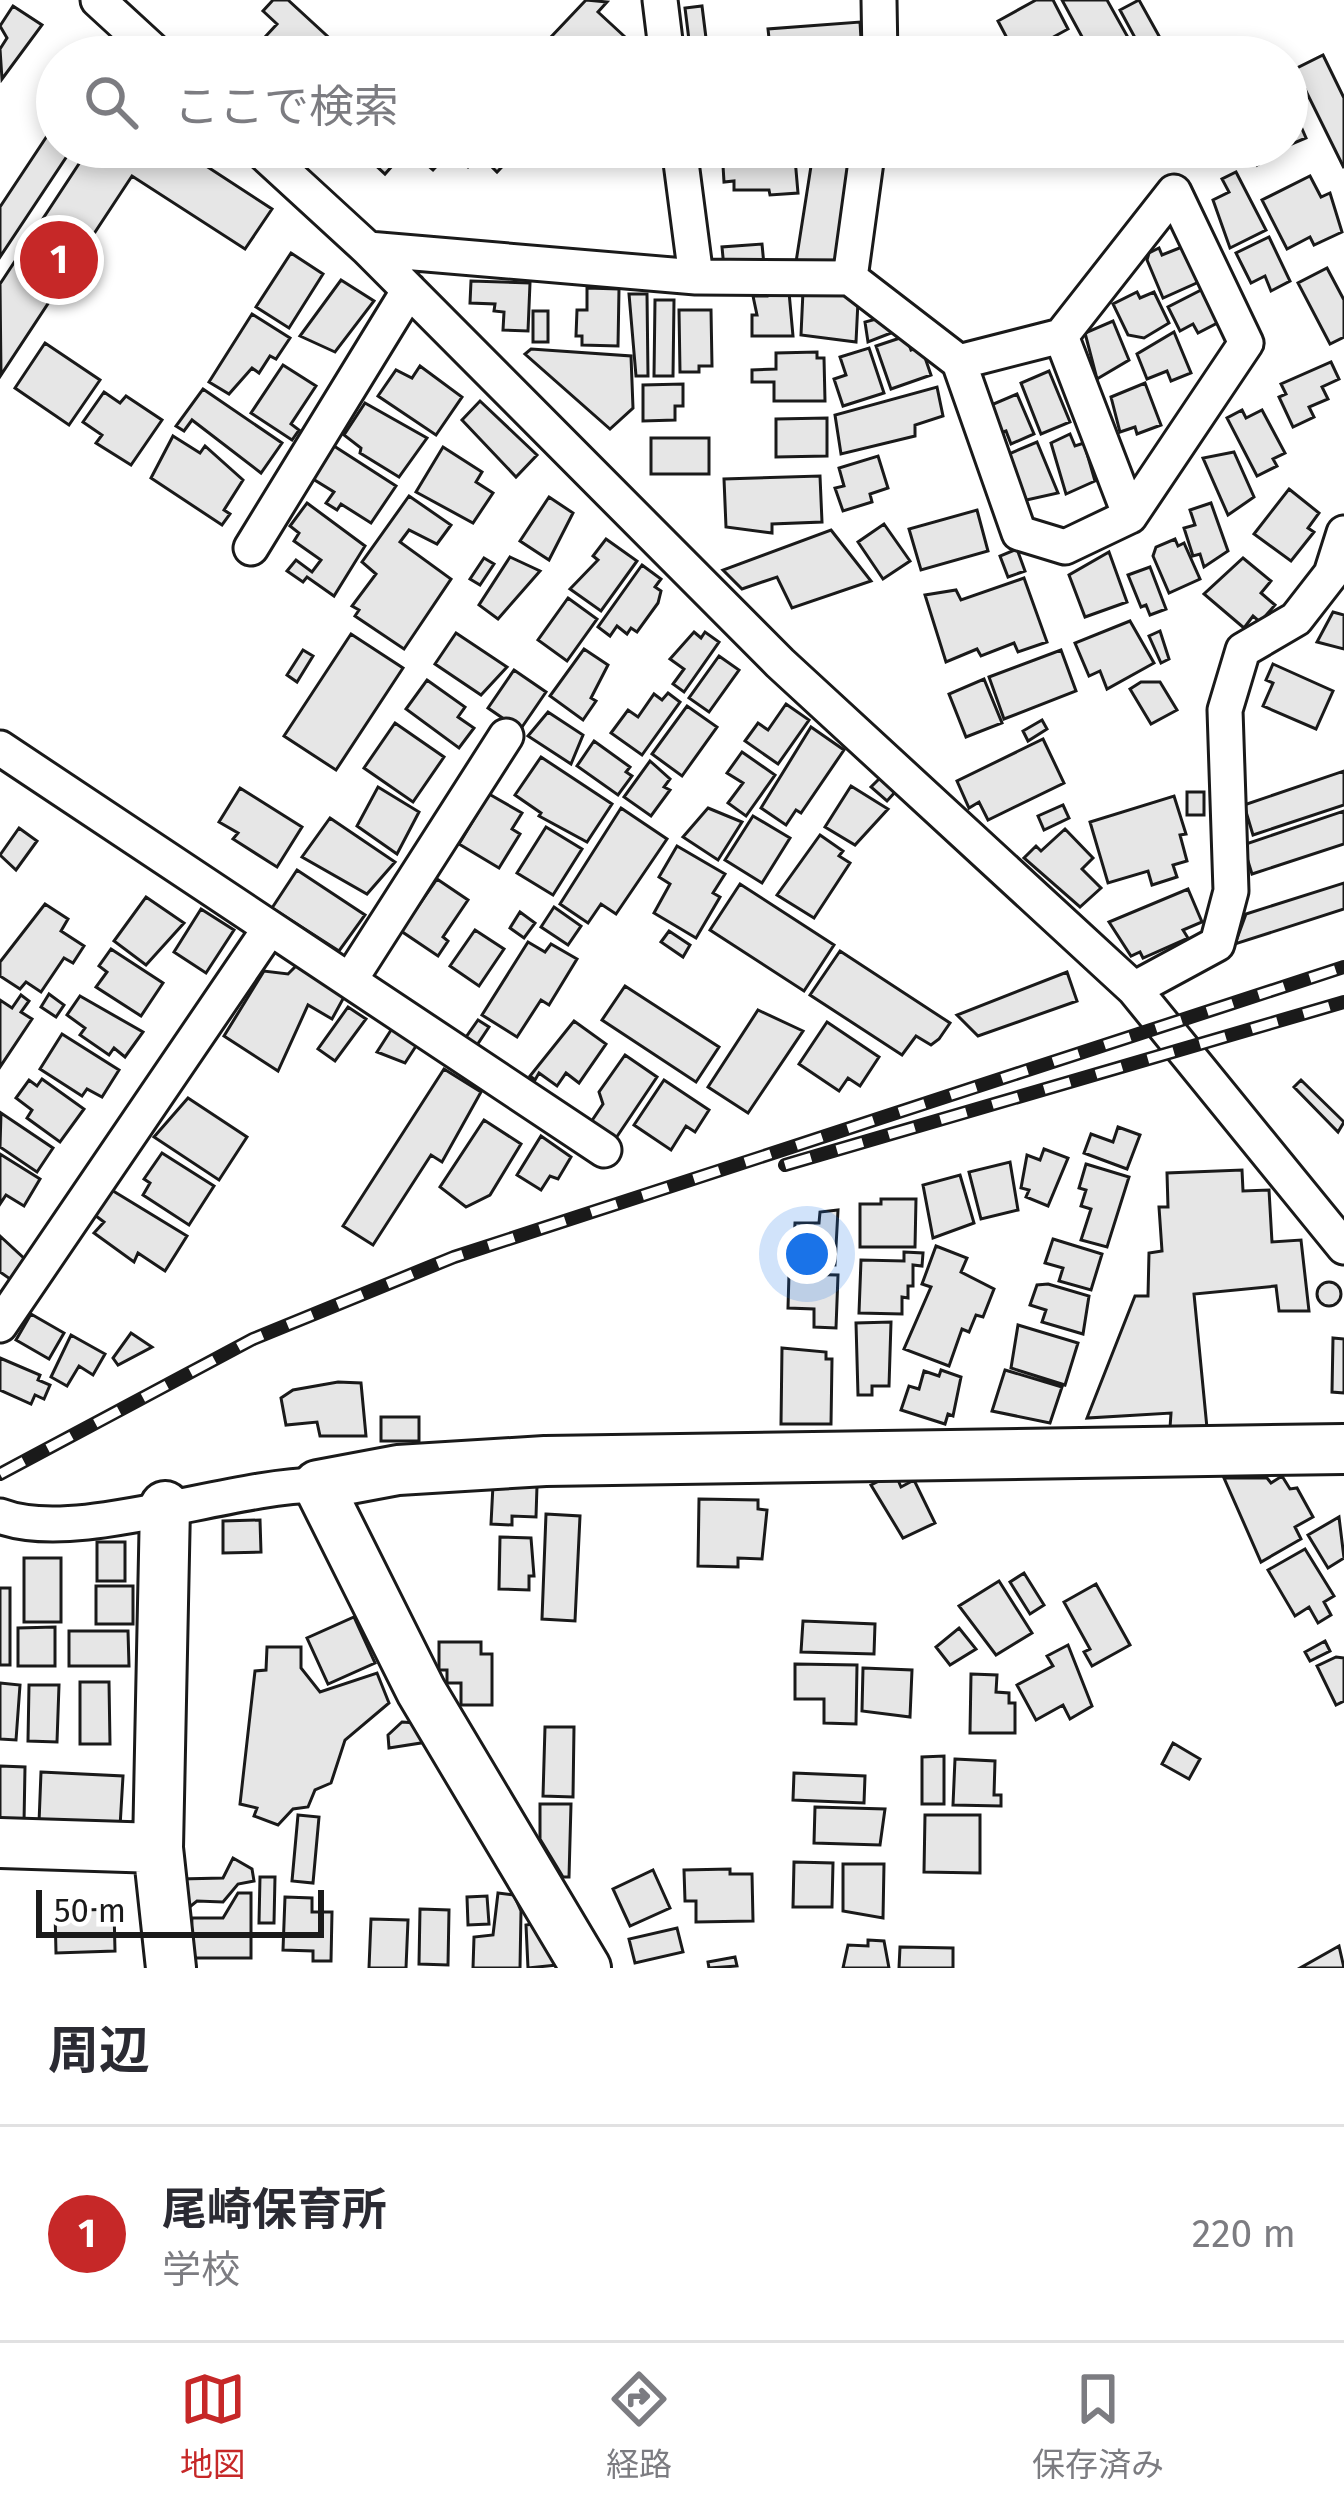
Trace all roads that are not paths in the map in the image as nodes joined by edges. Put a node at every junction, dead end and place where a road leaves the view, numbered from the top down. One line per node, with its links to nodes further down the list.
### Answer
1 (98, 0): 4 (street)
2 (659, 0): 5 (street)
3 (879, 0): 6 (street)
4 (137, 36)
5 (664, 36)
6 (880, 36)
7 (280, 168): 10 (street)
8 (682, 168): 11 (street)
9 (865, 168): 12 (street)
10 (368, 249): 11 (street); 13 (street)
11 (696, 277): 12 (street)
12 (850, 278): 15 (street)
13 (409, 290): 18 (street); 24 (street)
14 (1061, 336): 15 (street); 16 (street); 16 (street)
15 (959, 362): 16 (street)
16 (1130, 516)
17 (1344, 533): 19 (street)
18 (251, 548)
19 (1338, 576): 24 (street)
20 (506, 736): 23 (street)
21 (0, 748): 22 (street)
22 (270, 928): 23 (street); 27 (street)
23 (350, 980): 25 (street)
24 (1134, 989): 26 (street)
25 (604, 1150)
26 (1344, 1247)
27 (0, 1325)
28 (1344, 1449): 29 (street)
29 (318, 1485): 30 (street); 35 (street)
30 (165, 1506): 31 (street); 33 (street)
31 (0, 1516)
32 (0, 1843): 33 (street)
33 (158, 1848): 34 (street)
34 (171, 1968)
35 (586, 1968)

